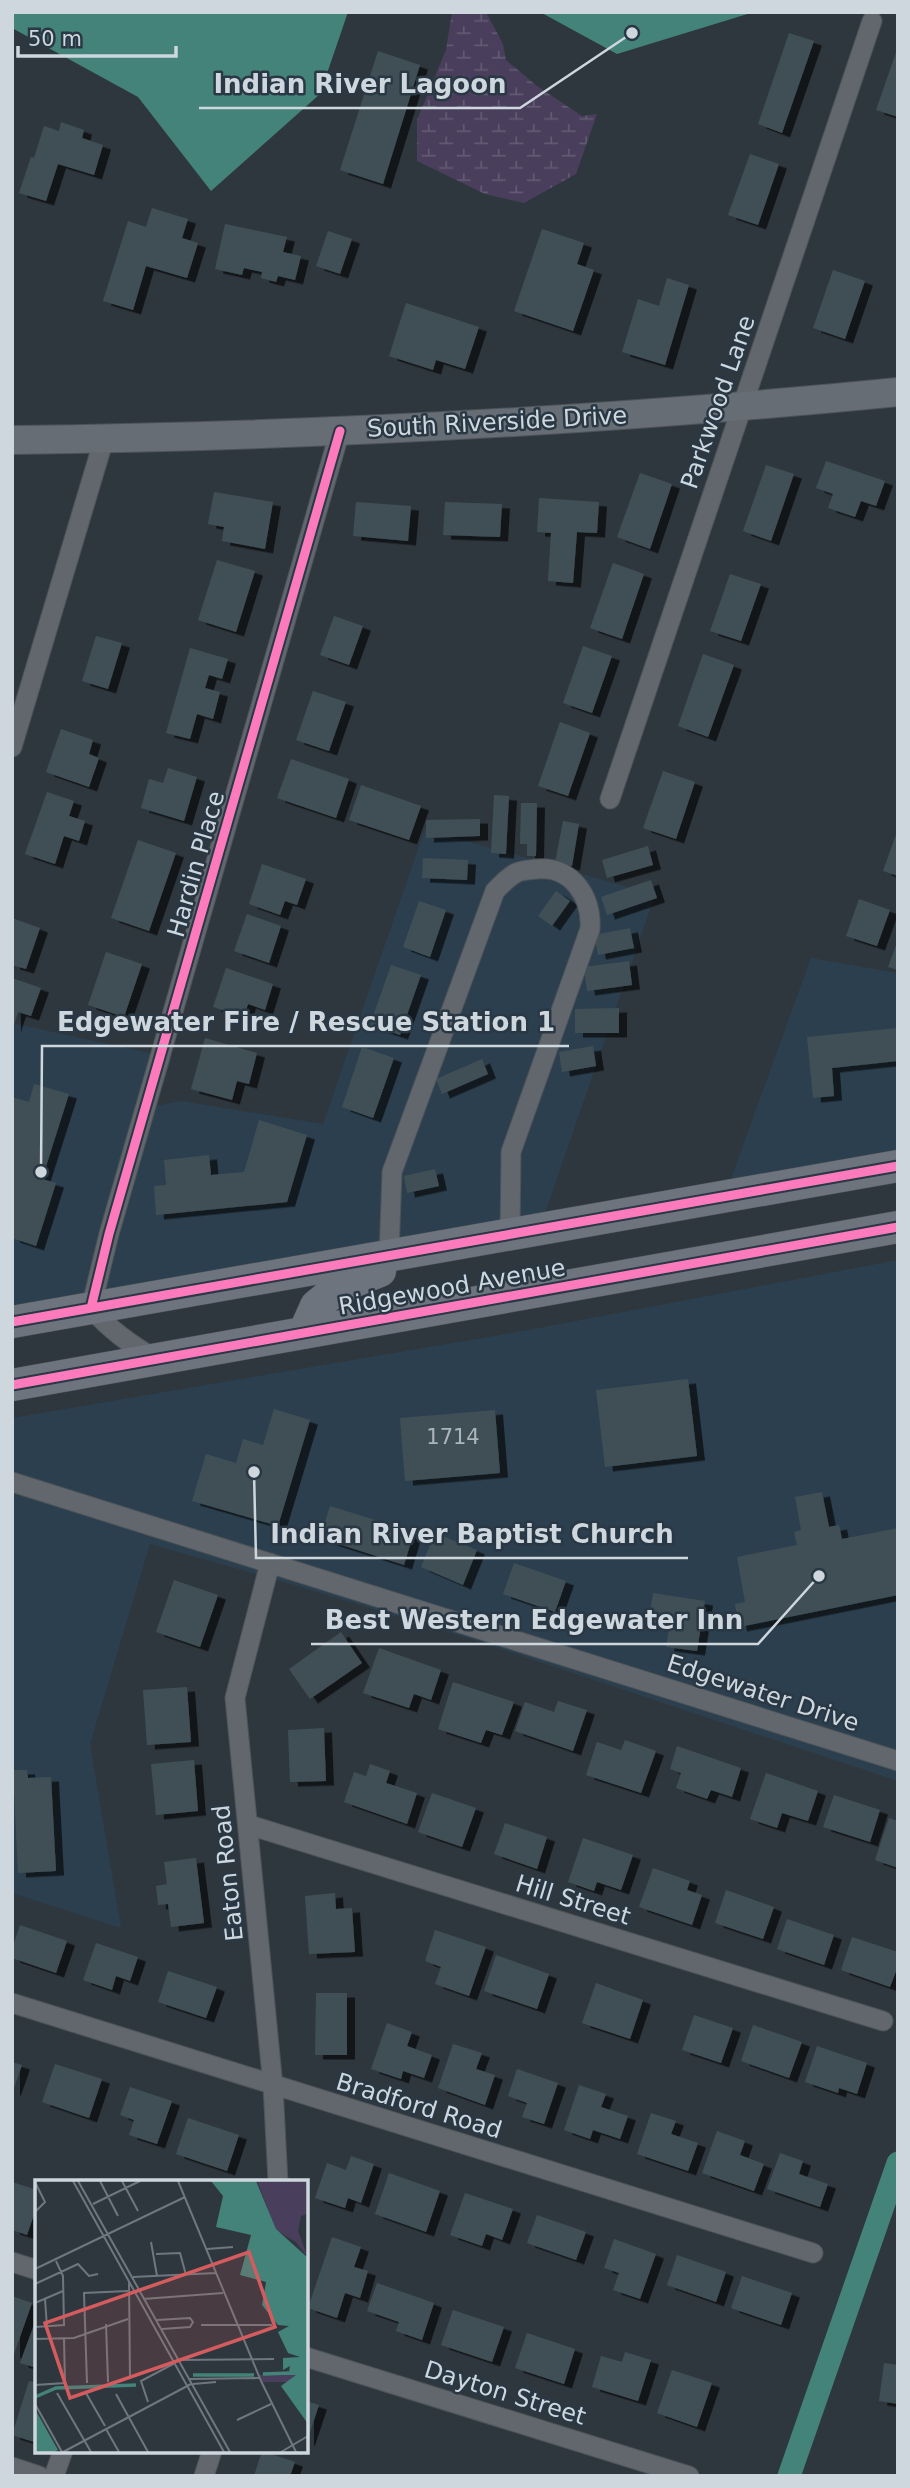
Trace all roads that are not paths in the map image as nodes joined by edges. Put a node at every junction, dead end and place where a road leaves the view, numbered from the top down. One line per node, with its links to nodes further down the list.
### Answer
1 (872, 21): 3 (street, Parkwood Lane)
2 (898, 393): 3 (street, South Riverside Drive)
3 (741, 408): 4 (street, South Riverside Drive); 8 (street, Parkwood Lane)
4 (340, 431): 5 (street, South Riverside Drive); 14 (street, Hardin Place)
5 (104, 439): 6 (street, South Riverside Drive); 7 (street)
6 (12, 440)
7 (12, 747)
8 (610, 799)
9 (898, 1166): 11 (main road, Ridgewood Avenue)
10 (898, 1227): 16 (main road, Ridgewood Avenue)
11 (510, 1234): 12 (main road, Ridgewood Avenue); 13 (street)
12 (432, 1248): 13 (main road, Ridgewood Avenue); 16 (main road)
13 (389, 1256): 14 (main road, Ridgewood Avenue)
14 (92, 1308): 15 (main road, Ridgewood Avenue); 17 (street)
15 (12, 1322)
16 (304, 1333): 17 (main road, Ridgewood Avenue)
17 (155, 1359): 18 (main road, Ridgewood Avenue)
18 (12, 1385)
19 (12, 1482): 20 (street, Edgewater Drive)
20 (270, 1563): 21 (street, Edgewater Drive); 22 (street, Eaton Road)
21 (898, 1761)
22 (248, 1825): 24 (street, Hill Street); 25 (street, Eaton Road)
23 (12, 2003): 25 (street, Bradford Road)
24 (883, 2021)
25 (273, 2086): 26 (street, Eaton Road); 27 (street, Bradford Road)
26 (278, 2180)
27 (813, 2253)
28 (12, 2262): 29 (street)
29 (35, 2269)
30 (308, 2358): 37 (street, Dayton Street)
31 (62, 2453): 35 (street)
32 (211, 2453): 36 (street)
33 (12, 2467): 34 (street)
34 (39, 2476)
35 (54, 2476)
36 (204, 2476)
37 (689, 2476)

